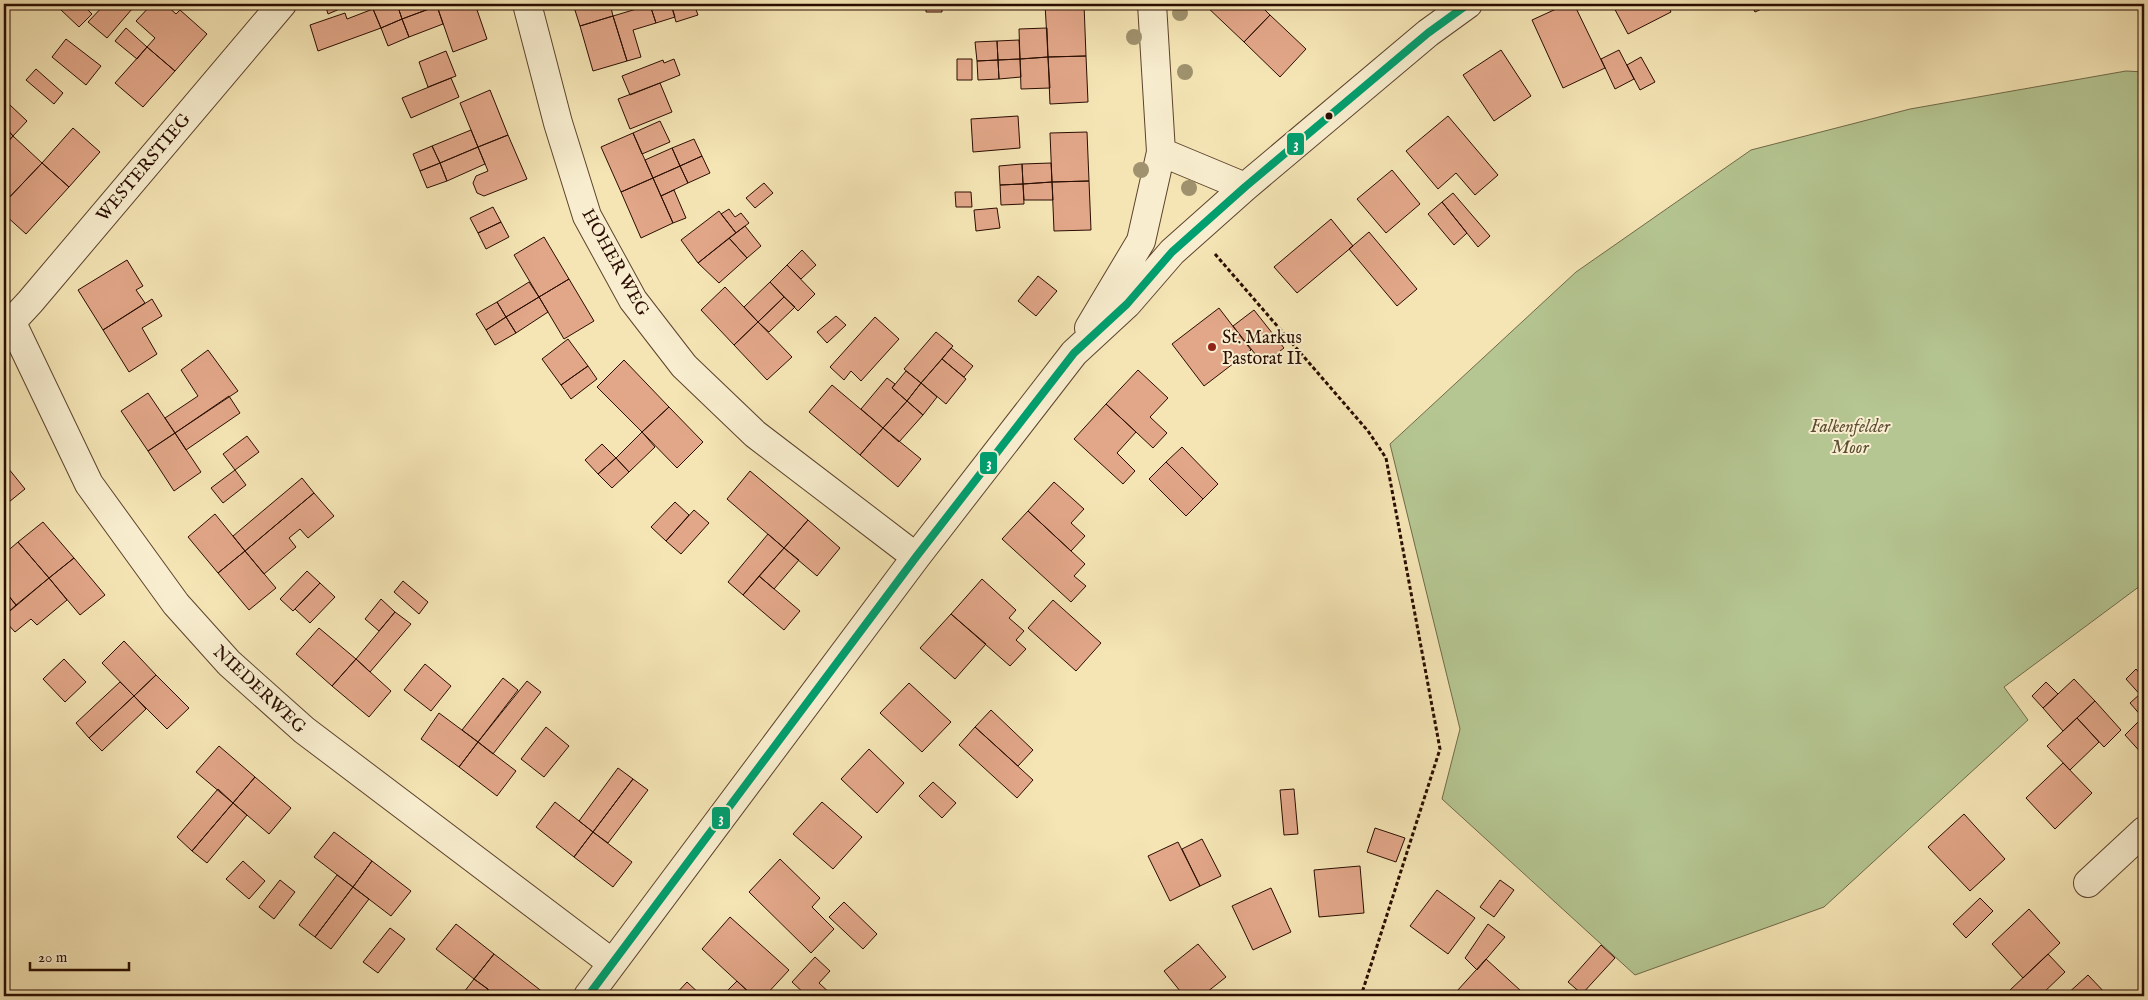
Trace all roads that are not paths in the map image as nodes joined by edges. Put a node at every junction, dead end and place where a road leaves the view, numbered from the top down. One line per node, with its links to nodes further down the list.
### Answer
1 (282, 4): 7 (street, WESTERSTIEG)
2 (527, 4): 9 (street, HOHER WEG)
3 (1152, 4): 5 (street)
4 (1468, 4): 6 (street)
5 (1161, 152): 6 (street); 8 (street)
6 (1245, 187): 8 (street)
7 (8, 327): 12 (street, NIEDERWEG)
8 (1074, 353): 9 (street)
9 (916, 557): 12 (street)
10 (2144, 832): 11 (street)
11 (2088, 883)
12 (612, 963): 13 (street)
13 (588, 996)

